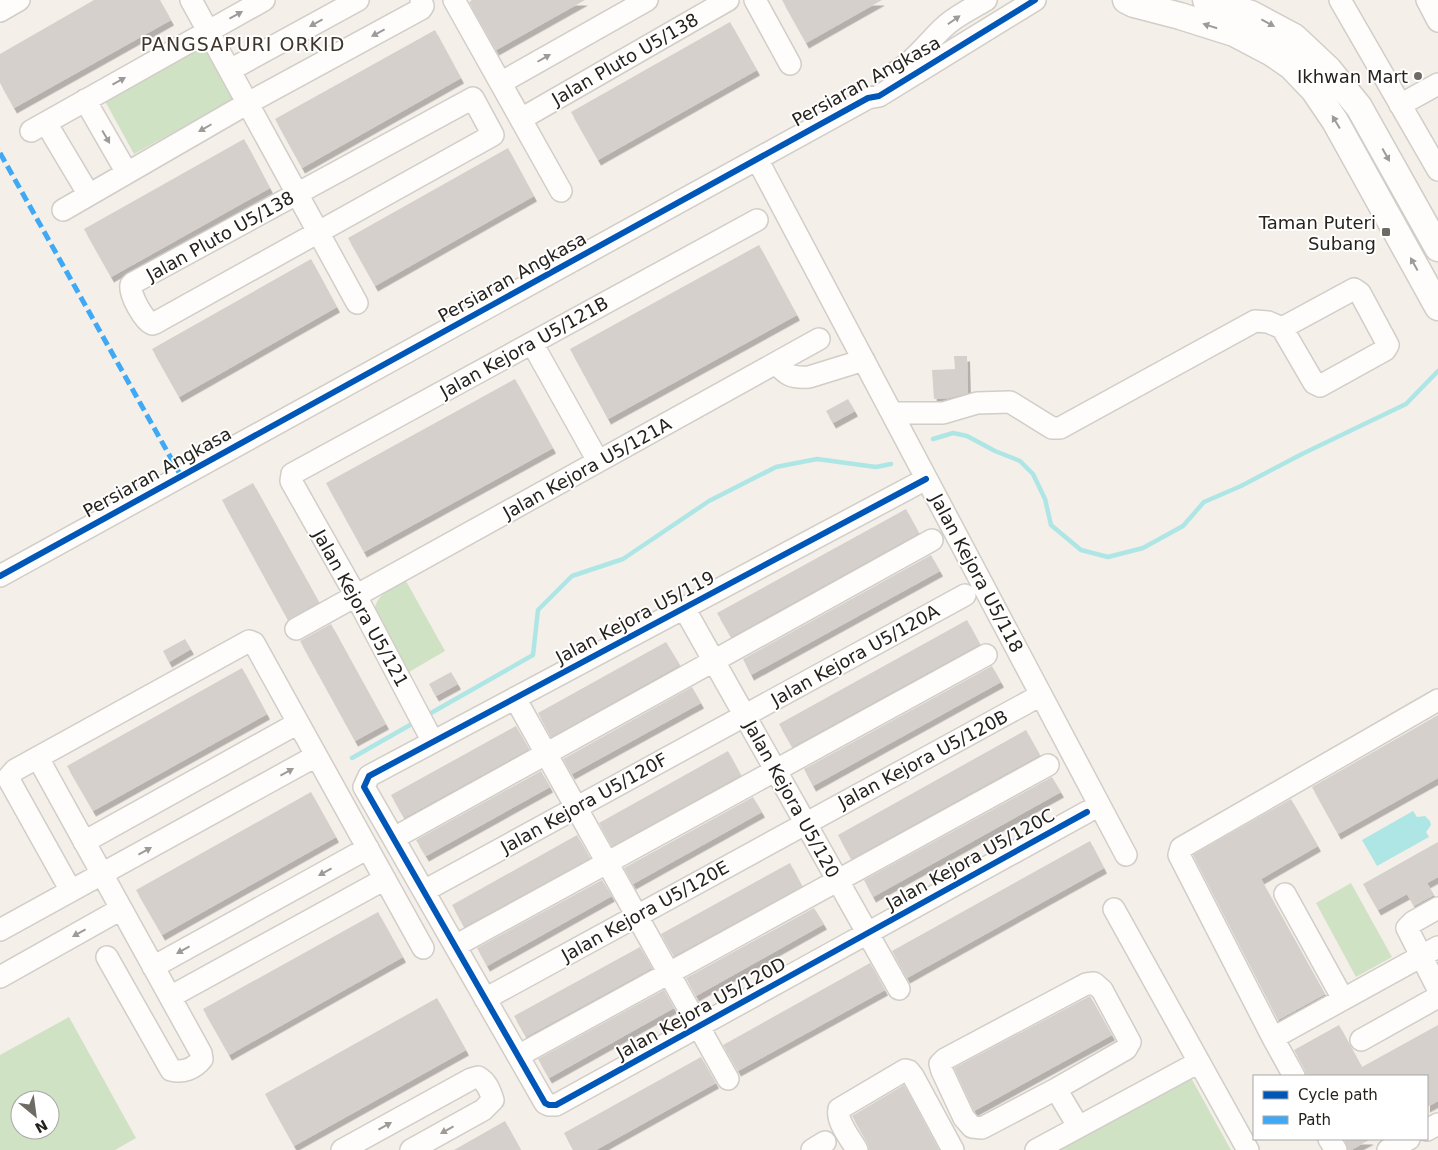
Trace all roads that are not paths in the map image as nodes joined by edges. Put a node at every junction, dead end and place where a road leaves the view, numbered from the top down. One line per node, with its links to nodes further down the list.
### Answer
1 (19, 0): 16 (street)
2 (191, 0): 18 (street)
3 (264, 0): 18 (street, one-way to 3)
4 (358, 0): 20 (street, one-way to 20)
5 (421, 0): 25 (street, one-way to 25)
6 (454, 0): 21 (street)
7 (647, 0): 21 (street, one-way to 7)
8 (728, 0): 27 (street, Jalan Pluto U5/138)
9 (755, 0): 19 (street)
10 (986, 0): 23 (street, Persiaran Angkasa, one-way to 10)
11 (1035, 0): 23 (street, Persiaran Angkasa)
12 (1126, 0): 39 (main road, one-way to 12)
13 (1206, 0): 37 (main road, one-way to 37)
14 (1340, 0): 26 (street)
15 (1426, 0): 17 (street)
16 (0, 11)
17 (1438, 21)
18 (208, 31): 20 (street); 24 (street, one-way to 18)
19 (790, 64)
20 (230, 70): 25 (street)
21 (502, 82): 27 (street)
22 (1438, 84): 26 (street)
23 (868, 98): 28 (street, Persiaran Angkasa)
24 (85, 100): 30 (street, one-way to 30); 33 (street)
25 (248, 103): 30 (street, one-way to 30); 32 (street)
26 (1400, 105): 29 (street)
27 (521, 119): 31 (street)
28 (757, 159): 43 (street, Jalan Kejora U5/118); 50 (street, Persiaran Angkasa)
29 (1438, 170)
30 (127, 173): 33 (street)
31 (561, 192)
32 (297, 194): 36 (street); 36 (street, Jalan Pluto U5/138); 36 (street, Jalan Pluto U5/138)
33 (88, 195): 34 (street)
34 (63, 210)
35 (757, 220): 42 (street, Jalan Kejora U5/121B)
36 (318, 231): 38 (street)
37 (1438, 248)
38 (357, 303)
39 (1438, 307)
40 (1282, 328): 40 (street); 45 (street)
41 (819, 340): 44 (street, Jalan Kejora U5/121A)
42 (532, 343): 46 (street); 47 (street, Jalan Kejora U5/121B)
43 (864, 360): 44 (street); 45 (street, Jalan Kejora U5/118)
44 (776, 363): 46 (street, Jalan Kejora U5/121A)
45 (892, 414): 48 (street, Jalan Kejora U5/118)
46 (598, 461): 52 (street, Jalan Kejora U5/121A)
47 (292, 474): 52 (street, Jalan Kejora U5/121)
48 (926, 479): 53 (street, Jalan Kejora U5/119); 57 (street, Jalan Kejora U5/118)
49 (932, 540): 56 (street)
50 (0, 576)
51 (965, 595): 60 (street, Jalan Kejora U5/120A)
52 (356, 596): 54 (street, Jalan Kejora U5/121A); 62 (street, Jalan Kejora U5/121)
53 (684, 608): 56 (street, Jalan Kejora U5/120); 58 (street, Jalan Kejora U5/119)
54 (296, 629)
55 (986, 655): 67 (street)
56 (714, 660): 60 (street, Jalan Kejora U5/120); 63 (street)
57 (1042, 696): 70 (street, Jalan Kejora U5/120B); 74 (street, Jalan Kejora U5/118)
58 (515, 698): 62 (street, Jalan Kejora U5/119); 63 (street)
59 (1438, 700): 102 (street)
60 (744, 715): 67 (street, Jalan Kejora U5/120); 68 (street, Jalan Kejora U5/120F)
61 (298, 723): 64 (street); 65 (street); 72 (street)
62 (433, 742): 71 (street, Jalan Kejora U5/119)
63 (546, 754): 68 (street); 71 (street)
64 (316, 756): 73 (street); 76 (street, one-way to 64)
65 (38, 758): 72 (street); 79 (street)
66 (1048, 765): 78 (street)
67 (776, 770): 70 (street, Jalan Kejora U5/120); 75 (street)
68 (576, 808): 75 (street); 80 (street, Jalan Kejora U5/120F)
69 (1087, 812): 87 (street, Jalan Kejora U5/120C)
70 (805, 823): 78 (street, Jalan Kejora U5/120); 85 (street, Jalan Kejora U5/120E)
71 (394, 838): 80 (street)
72 (84, 842): 76 (street)
73 (368, 848): 77 (street); 92 (street, one-way to 92)
74 (1126, 855)
75 (607, 862): 85 (street); 88 (street)
76 (102, 874): 79 (street); 83 (street)
77 (385, 879): 89 (street); 97 (street)
78 (838, 880): 87 (street, Jalan Kejora U5/120); 93 (street)
79 (70, 891): 86 (street)
80 (424, 891): 88 (street)
81 (1286, 894): 100 (street)
82 (1438, 908): 90 (street)
83 (121, 909): 92 (street); 94 (street, one-way to 94)
84 (1114, 909): 105 (street)
85 (636, 915): 93 (street); 99 (street, Jalan Kejora U5/120E)
86 (0, 930)
87 (867, 933): 95 (street, Jalan Kejora U5/120); 101 (street, Jalan Kejora U5/120D)
88 (455, 946): 99 (street)
89 (423, 948)
90 (1430, 951): 96 (street); 100 (street)
91 (107, 957): 97 (street)
92 (153, 967): 97 (street)
93 (669, 973): 101 (street); 104 (street)
94 (0, 976)
95 (899, 989)
96 (1438, 989)
97 (170, 997)
98 (1438, 997): 103 (street)
99 (485, 999): 104 (street)
100 (1343, 1000): 102 (street)
101 (698, 1026): 104 (street, Jalan Kejora U5/120D); 107 (street)
102 (1273, 1038): 106 (street)
103 (1361, 1040)
104 (518, 1056)
105 (1199, 1062): 109 (street); 116 (street)
106 (1293, 1075)
107 (728, 1079)
108 (1056, 1089): 108 (street); 109 (street)
109 (1078, 1126): 115 (street)
110 (1407, 1140): 117 (street)
111 (342, 1150): 112 (street, one-way to 112)
112 (411, 1150)
113 (858, 1150): 114 (street)
114 (954, 1150)
115 (1036, 1150)
116 (1248, 1150)
117 (1388, 1150)

